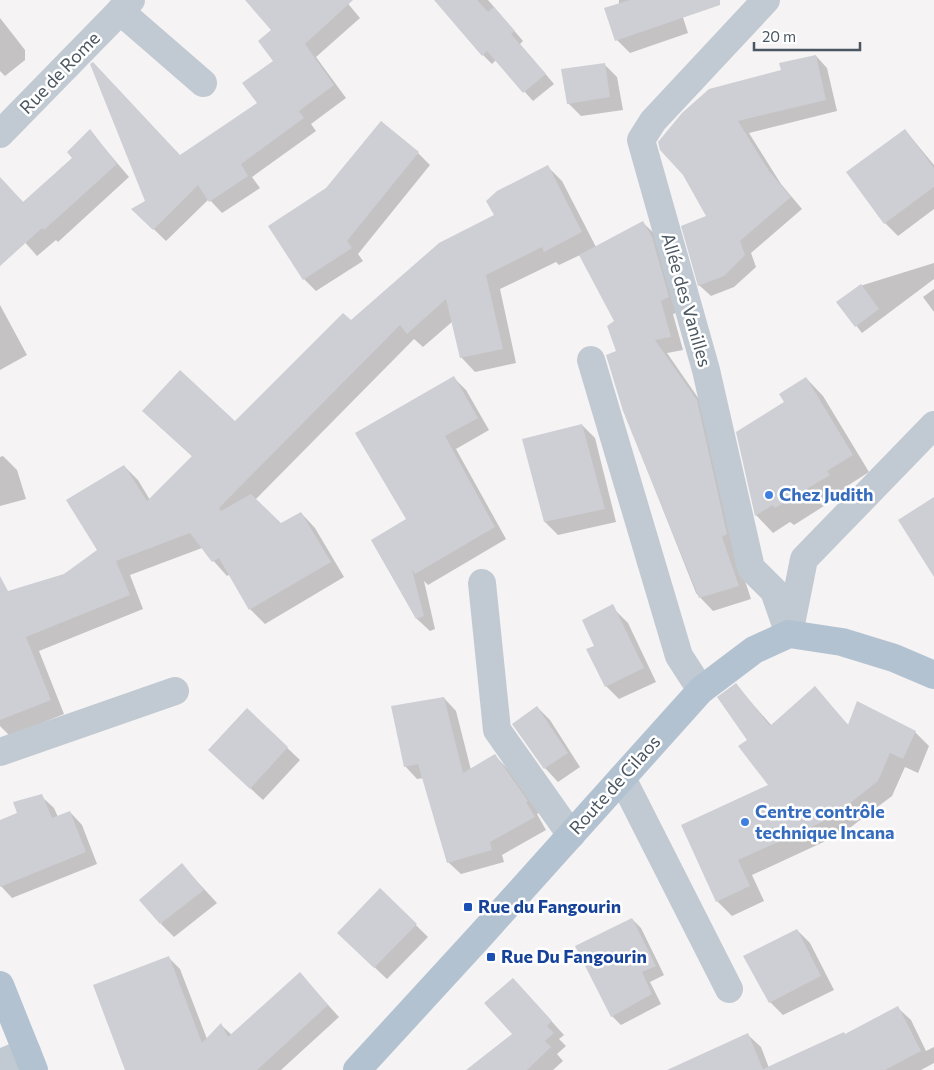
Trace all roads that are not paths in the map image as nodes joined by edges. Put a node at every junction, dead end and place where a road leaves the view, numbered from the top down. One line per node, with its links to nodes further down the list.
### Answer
1 (766, 0): 8 (street, Allée des Vanilles)
2 (125, 6): 3 (street, Rue de Rome); 4 (street, Rue de Rome)
3 (203, 82)
4 (0, 134)
5 (591, 360): 10 (street)
6 (934, 425): 8 (street)
7 (482, 583): 14 (street)
8 (789, 634): 9 (main road); 10 (main road, Route de Cilaos)
9 (934, 675)
10 (701, 690): 13 (main road, Route de Cilaos)
11 (175, 691): 12 (street)
12 (0, 752)
13 (622, 778): 14 (main road, Route de Cilaos); 16 (street)
14 (571, 835): 19 (main road, Route de Cilaos)
15 (0, 985): 17 (main road)
16 (729, 989)
17 (31, 1061): 18 (street)
18 (0, 1063)
19 (356, 1070)

